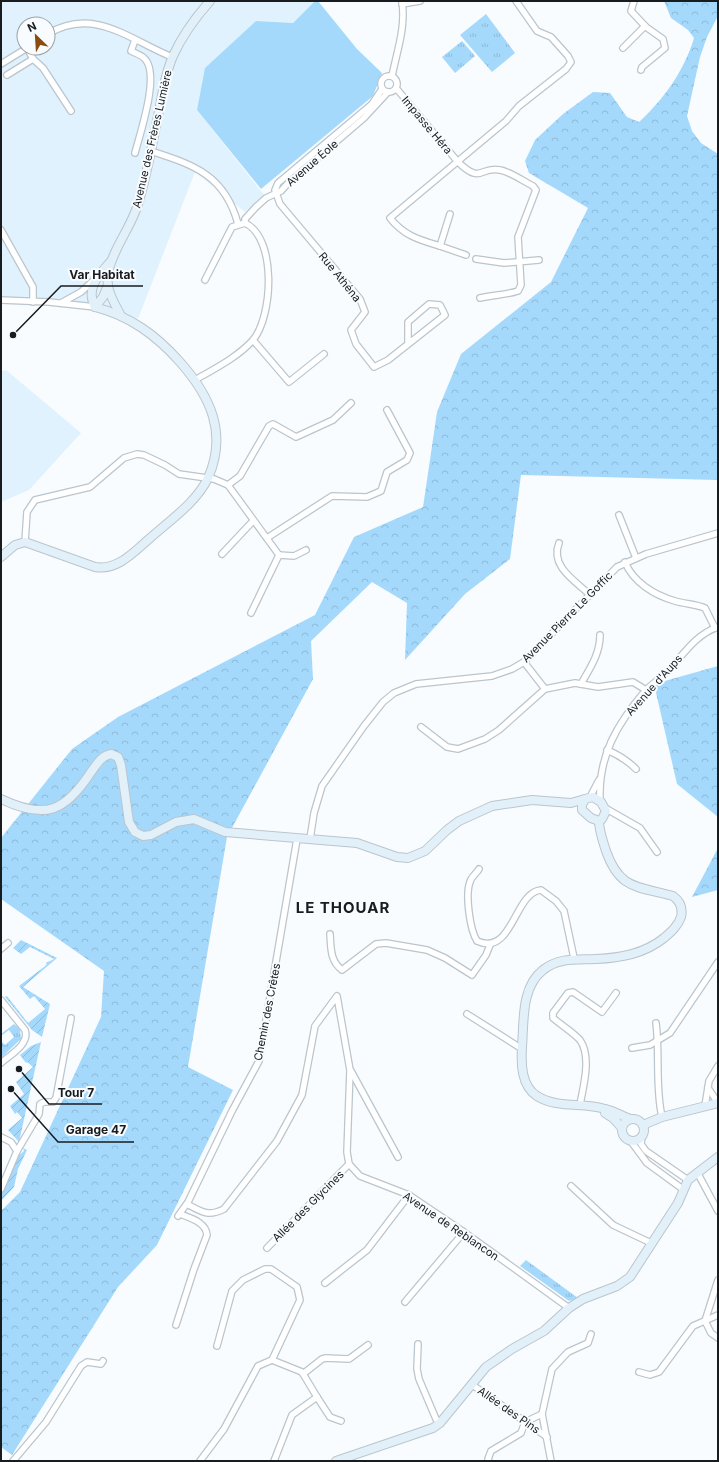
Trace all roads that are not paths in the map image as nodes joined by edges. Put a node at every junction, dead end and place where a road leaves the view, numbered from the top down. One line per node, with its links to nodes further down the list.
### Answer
1 (210, 1): 12 (street, Avenue des Frères Lumière)
2 (420, 1): 5 (street)
3 (516, 1): 24 (street)
4 (634, 1): 6 (street)
5 (402, 3): 17 (street)
6 (644, 26): 9 (street); 15 (street)
7 (56, 30): 8 (street)
8 (135, 40): 12 (street); 23 (street)
9 (623, 48)
10 (16, 55): 14 (street)
11 (31, 56): 13 (street)
12 (172, 57): 22 (street, Avenue des Frères Lumière)
13 (33, 59): 16 (street); 21 (street)
14 (1, 64)
15 (641, 70)
16 (7, 75)
17 (392, 76): 18 (street); 19 (street)
18 (396, 88): 20 (street); 24 (street, Impasse Héra)
19 (382, 89): 20 (street); 25 (street, Avenue Éole)
20 (388, 92): 25 (street, Avenue Éole)
21 (71, 111)
22 (151, 151): 28 (street); 32 (street, Avenue des Frères Lumière)
23 (135, 153)
24 (458, 162): 30 (street, Impasse Héra); 35 (street, Impasse Héra)
25 (276, 194): 27 (street); 46 (street, Rue Athéna)
26 (450, 214): 30 (street)
27 (245, 223): 28 (street); 45 (street)
28 (238, 224): 37 (street)
29 (1, 230): 41 (street)
30 (440, 246): 31 (street)
31 (466, 255)
32 (112, 259): 36 (street, Avenue des Frères Lumière); 38 (street, Avenue des Frères Lumière)
33 (476, 259): 35 (street)
34 (539, 260): 35 (street)
35 (519, 262): 39 (street, Impasse Héra)
36 (96, 279): 42 (street); 43 (street, Avenue des Frères Lumière)
37 (205, 280)
38 (108, 285): 43 (street); 44 (street, Avenue des Frères Lumière)
39 (480, 298)
40 (1, 300): 41 (street)
41 (33, 302): 42 (street)
42 (60, 303): 43 (street)
43 (95, 307): 44 (street)
44 (121, 316): 48 (street)
45 (253, 340): 47 (street); 48 (street)
46 (408, 344): 46 (street, Rue Athéna)
47 (324, 354)
48 (195, 380): 51 (street)
49 (351, 403): 52 (street)
50 (387, 410): 56 (street)
51 (207, 479): 52 (street); 57 (street); 57 (street)
52 (228, 485): 54 (street)
53 (619, 515): 63 (street)
54 (253, 521): 56 (street); 60 (street)
55 (718, 533): 63 (street, Avenue Pierre Le Goffic)
56 (267, 538): 61 (street)
57 (25, 542): 62 (street)
58 (559, 543): 65 (street)
59 (306, 550): 61 (street)
60 (222, 554)
61 (279, 555): 66 (street)
62 (2, 556)
63 (636, 558): 64 (street, Avenue Pierre Le Goffic)
64 (625, 562): 65 (street, Avenue Pierre Le Goffic); 67 (street)
65 (589, 594): 69 (street, Avenue Pierre Le Goffic)
66 (251, 613)
67 (717, 628): 72 (street, Avenue d'Aups)
68 (600, 635): 70 (street)
69 (524, 662): 71 (street); 85 (street, Avenue Pierre Le Goffic)
70 (581, 684): 71 (street); 72 (street)
71 (545, 689): 73 (street)
72 (646, 690): 74 (street, Avenue d'Aups)
73 (421, 727)
74 (607, 750): 75 (street); 76 (street, Avenue d'Aups)
75 (636, 769)
76 (599, 780): 77 (street, Avenue d'Aups); 80 (street, Avenue d'Aups)
77 (588, 798): 79 (street); 80 (street); 81 (street)
78 (1, 799): 84 (street)
79 (571, 803): 81 (street); 85 (street)
80 (602, 804): 82 (street); 83 (street)
81 (582, 810): 83 (street)
82 (616, 816): 83 (street); 86 (street)
83 (598, 818): 92 (street)
84 (297, 839): 85 (street); 127 (street, Chemin des Crêtes)
85 (310, 839)
86 (657, 852)
87 (480, 869): 90 (street)
88 (330, 934): 90 (street)
89 (8, 943): 91 (street)
90 (490, 945): 92 (street)
91 (1, 949)
92 (574, 958): 101 (street)
93 (718, 962): 99 (street)
94 (616, 993): 107 (street)
95 (1, 1000): 102 (street)
96 (467, 1014): 101 (street)
97 (71, 1018): 117 (street)
98 (656, 1023): 99 (street)
99 (658, 1040): 100 (street); 110 (street)
100 (632, 1048)
101 (522, 1049): 107 (street)
102 (1, 1063)
103 (718, 1066): 105 (street)
104 (350, 1070): 118 (street); 120 (street); 127 (street)
105 (708, 1088): 106 (street); 108 (street)
106 (718, 1103): 108 (street)
107 (580, 1105): 109 (street)
108 (705, 1106): 110 (street)
109 (595, 1108): 111 (street); 113 (street)
110 (662, 1118): 112 (street)
111 (630, 1119): 112 (street); 113 (street)
112 (643, 1125): 114 (street)
113 (622, 1128): 116 (street)
114 (642, 1136): 116 (street); 122 (street)
115 (1, 1137): 117 (street)
116 (630, 1140): 125 (street)
117 (17, 1151): 124 (street)
118 (398, 1157)
119 (718, 1158): 121 (street)
120 (350, 1164): 126 (street, Avenue de Reblancon); 131 (street, Allée des Glycines)
121 (697, 1172): 122 (street); 128 (street)
122 (688, 1180): 125 (street)
123 (571, 1186): 130 (street)
124 (1, 1189)
125 (684, 1190): 130 (street)
126 (409, 1195): 129 (street, Avenue de Reblancon); 133 (street)
127 (187, 1204): 138 (street, Chemin des Crêtes)
128 (718, 1211)
129 (464, 1232): 134 (street); 135 (street, Avenue de Reblancon)
130 (651, 1243): 135 (street)
131 (267, 1248)
132 (718, 1280): 137 (street)
133 (326, 1283)
134 (405, 1302)
135 (569, 1308): 148 (street)
136 (718, 1316): 137 (street)
137 (704, 1321): 140 (street); 146 (street)
138 (176, 1325)
139 (591, 1334): 150 (street)
140 (718, 1338)
141 (418, 1344): 153 (street)
142 (368, 1345): 147 (street)
143 (217, 1346): 144 (street)
144 (272, 1360): 147 (street); 156 (street)
145 (103, 1361): 155 (street)
146 (639, 1372)
147 (303, 1374): 149 (street)
148 (471, 1384): 152 (street, Allée des Pins); 153 (street)
149 (317, 1397): 151 (street); 157 (street)
150 (542, 1414): 152 (street); 154 (street)
151 (340, 1421)
152 (525, 1422): 154 (street, Allée des Pins); 159 (street)
153 (440, 1423): 158 (street)
154 (547, 1437): 160 (street)
155 (13, 1461)
156 (200, 1461)
157 (274, 1461)
158 (336, 1461)
159 (489, 1461)
160 (551, 1461)

